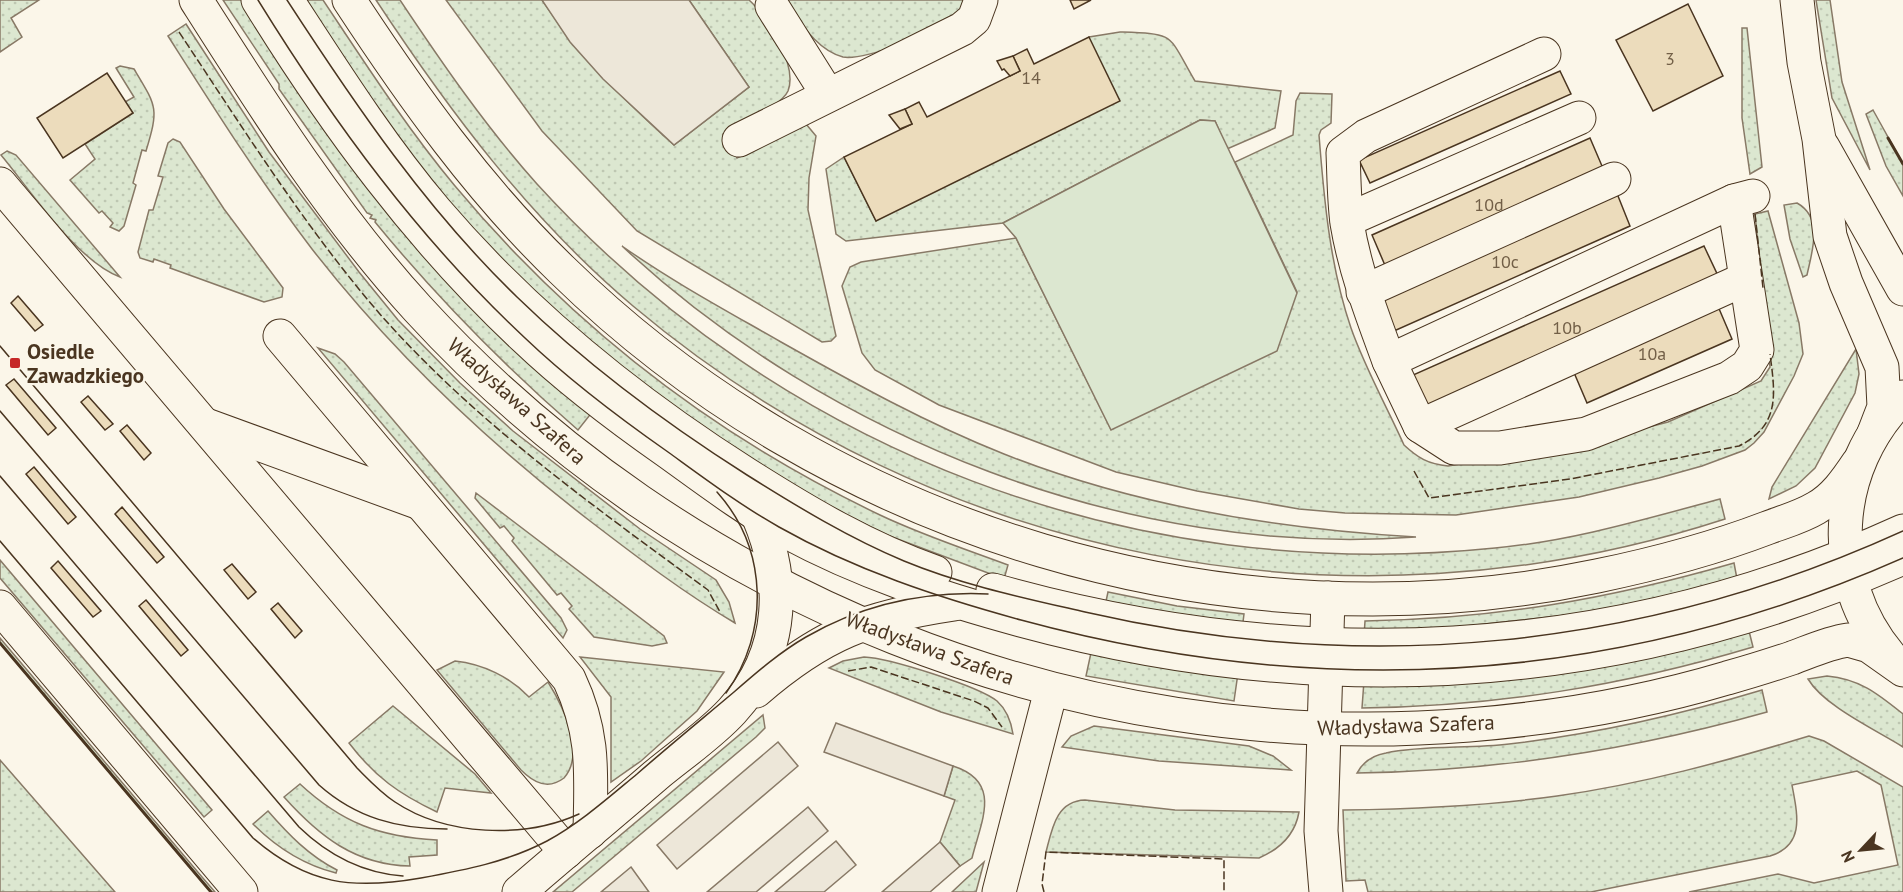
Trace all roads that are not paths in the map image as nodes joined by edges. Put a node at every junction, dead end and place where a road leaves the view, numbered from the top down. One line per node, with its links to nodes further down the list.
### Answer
1 (196, 0): 33 (main road, Władysława Szafera)
2 (258, 0): 28 (main road)
3 (287, 0): 25 (main road)
4 (349, 0): 35 (main road)
5 (981, 0): 9 (main road)
6 (1797, 0): 12 (main road)
7 (772, 6): 9 (main road)
8 (1544, 54): 15 (main road)
9 (828, 95): 11 (main road)
10 (1579, 118): 15 (main road)
11 (739, 140)
12 (1819, 140): 17 (main road); 24 (main road)
13 (1614, 179): 18 (main road)
14 (0, 184): 22 (main road)
15 (1347, 220): 18 (main road)
16 (1745, 279): 20 (main road); 23 (main road); 23 (main road)
17 (1903, 290)
18 (1363, 292): 20 (main road)
19 (280, 336): 27 (main road)
20 (1389, 361): 23 (main road)
21 (1903, 397): 24 (main road)
22 (204, 425): 27 (main road); 46 (main road)
23 (1420, 426)
24 (1874, 432): 26 (main road)
25 (706, 448): 28 (main road); 37 (main road)
26 (1858, 463): 29 (main road); 35 (main road)
27 (422, 503): 46 (main road)
28 (757, 513): 33 (main road); 36 (main road)
29 (1845, 513): 32 (main road); 34 (main road)
30 (1903, 531): 32 (main road)
31 (1903, 558): 32 (main road)
32 (1848, 568): 34 (main road); 40 (main road)
33 (777, 585): 39 (main road, Władysława Szafera); 44 (main road)
34 (1792, 589): 40 (main road); 41 (main road)
35 (1328, 598): 41 (main road)
36 (962, 603): 37 (main road); 39 (main road); 41 (main road)
37 (1052, 604): 41 (main road)
38 (0, 607): 47 (main road)
39 (860, 625): 43 (main road, Władysława Szafera); 44 (main road)
40 (1871, 630): 42 (main road)
41 (1326, 658): 45 (main road)
42 (1903, 670): 45 (main road, Władysława Szafera)
43 (1051, 690): 45 (main road, Władysława Szafera); 49 (main road)
44 (718, 724): 46 (main road)
45 (1324, 729): 50 (main road)
46 (578, 842): 48 (main road)
47 (241, 892)
48 (519, 892)
49 (999, 892)
50 (1326, 892)

